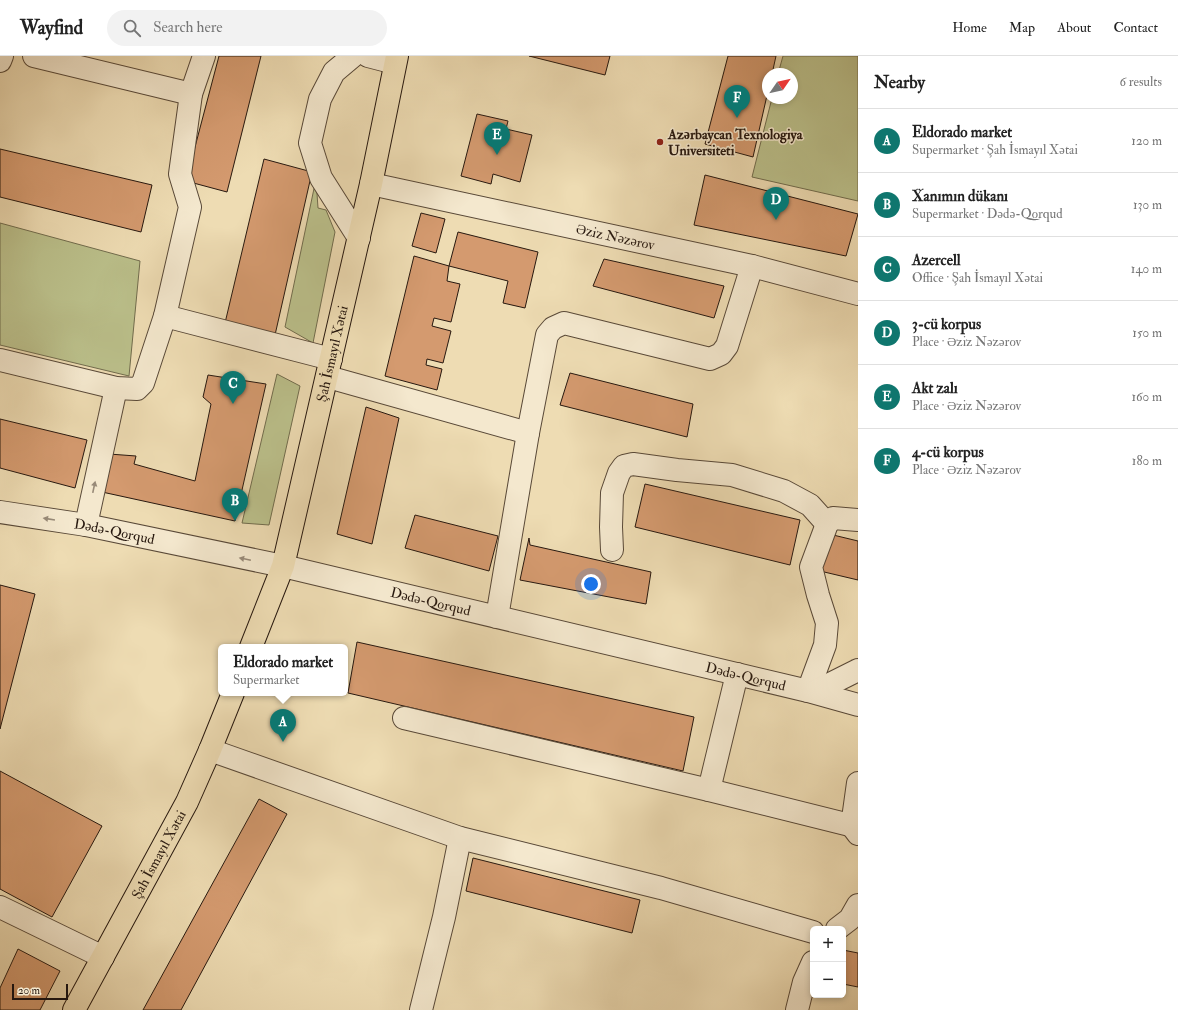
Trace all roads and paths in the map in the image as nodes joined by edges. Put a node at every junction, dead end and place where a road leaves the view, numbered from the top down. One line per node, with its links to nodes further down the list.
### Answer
1 (2, 56): 7 (street)
2 (34, 56): 8 (street)
3 (204, 56): 8 (street)
4 (353, 56): 10 (street)
5 (368, 56): 6 (street)
6 (396, 59): 9 (main road, Şah İsmayıl Xətai)
7 (0, 61)
8 (190, 94): 13 (street)
9 (371, 184): 10 (main road, Şah İsmayıl Xətai); 11 (street, Əziz Nəzərov)
10 (359, 238): 15 (main road, Şah İsmayıl Xətai)
11 (752, 266): 12 (street, Əziz Nəzərov); 17 (street)
12 (858, 294)
13 (165, 316): 15 (street); 16 (street)
14 (0, 360): 16 (street)
15 (330, 368): 17 (street); 23 (main road, Şah İsmayıl Xətai)
16 (116, 388): 21 (street, one-way to 16)
17 (528, 433): 24 (street)
18 (0, 512): 21 (street, Dədə-Qorqud, one-way to 18)
19 (858, 520): 20 (street)
20 (827, 524): 22 (street); 28 (street)
21 (86, 525): 23 (street, Dədə-Qorqud, one-way to 21)
22 (612, 550)
23 (283, 566): 24 (street, Dədə-Qorqud); 25 (main road, Şah İsmayıl Xətai)
24 (497, 617): 27 (street, Dədə-Qorqud)
25 (252, 644)
26 (858, 670): 28 (street)
27 (737, 674): 28 (street, Dədə-Qorqud); 34 (street)
28 (811, 691): 30 (street, Dədə-Qorqud)
29 (232, 696): 32 (main road, Şah İsmayıl Xətai)
30 (858, 706)
31 (404, 718): 34 (street)
32 (210, 750): 36 (street); 41 (main road, Şah İsmayıl Xətai)
33 (858, 783): 35 (street)
34 (709, 790): 35 (street)
35 (856, 829)
36 (460, 838): 40 (street); 44 (street)
37 (858, 905): 39 (street)
38 (0, 907): 41 (street)
39 (846, 927)
40 (810, 931)
41 (103, 957): 43 (main road, Şah İsmayıl Xətai)
42 (810, 969): 45 (street)
43 (74, 1010)
44 (421, 1010)
45 (797, 1010)

